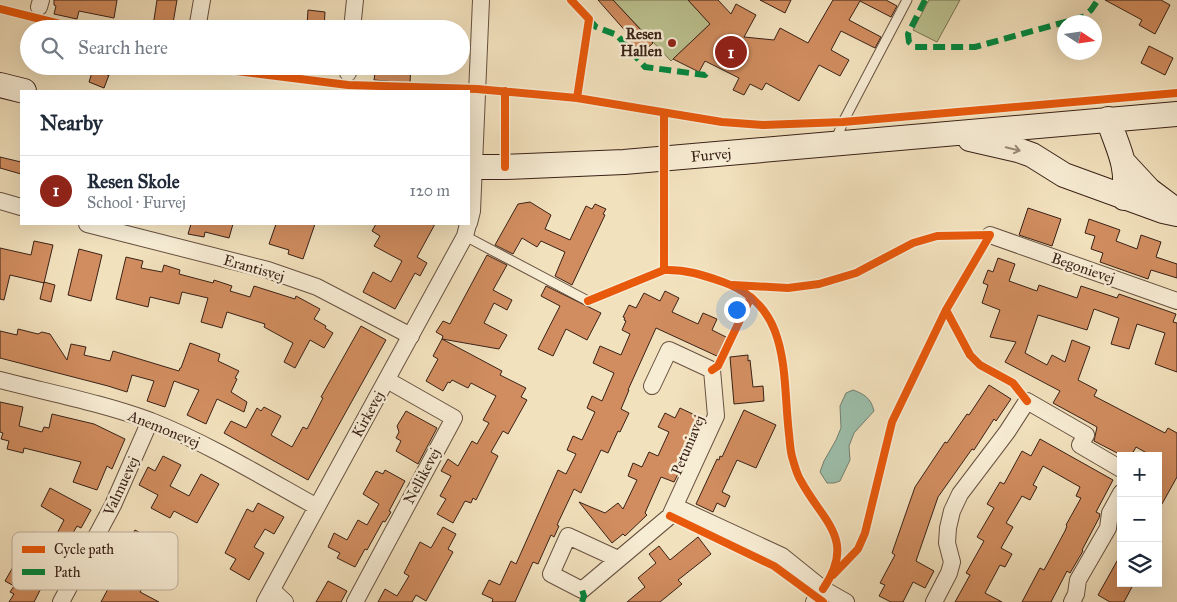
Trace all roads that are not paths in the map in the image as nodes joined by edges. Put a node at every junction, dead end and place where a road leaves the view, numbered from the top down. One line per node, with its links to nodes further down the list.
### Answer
1 (202, 0): 5 (street)
2 (355, 0): 6 (street)
3 (481, 0): 14 (street)
4 (907, 0): 12 (lane)
5 (199, 20)
6 (353, 20)
7 (0, 85): 8 (main road)
8 (20, 90)
9 (1177, 114): 10 (main road)
10 (1108, 119): 11 (main road, Furvej); 13 (main road, Furvej)
11 (949, 134): 12 (main road, Furvej); 15 (main road, Furvej, one-way to 15)
12 (834, 145): 14 (main road, Furvej)
13 (1124, 163): 15 (main road, Furvej); 18 (main road, Furvej)
14 (471, 167): 19 (street, Kirkevej)
15 (1124, 198): 18 (main road, Furvej)
16 (0, 201): 17 (street)
17 (20, 207)
18 (1177, 212)
19 (470, 218)
20 (91, 225): 25 (street, Erantisvej)
21 (467, 228): 23 (lane); 25 (street, Kirkevej)
22 (990, 235): 24 (street, Begonievej)
23 (588, 301)
24 (1177, 301)
25 (411, 336): 27 (street, Kirkevej)
26 (0, 380): 29 (street, Anemonevej)
27 (387, 380): 32 (street, Kirkevej); 41 (street, Nellikevej)
28 (652, 386): 33 (street, Petuniavej)
29 (150, 421): 32 (street, Anemonevej); 34 (street, Valmuevej)
30 (1117, 467): 43 (street)
31 (1119, 497): 44 (street)
32 (317, 507): 37 (street, Kirkevej)
33 (676, 507): 35 (street, Petuniavej); 38 (street)
34 (98, 532)
35 (618, 559)
36 (67, 590): 39 (street, Valmuevej)
37 (268, 596): 40 (street)
38 (819, 596): 42 (street)
39 (60, 602)
40 (285, 602)
41 (354, 602)
42 (846, 602)
43 (934, 602)
44 (1072, 602)

